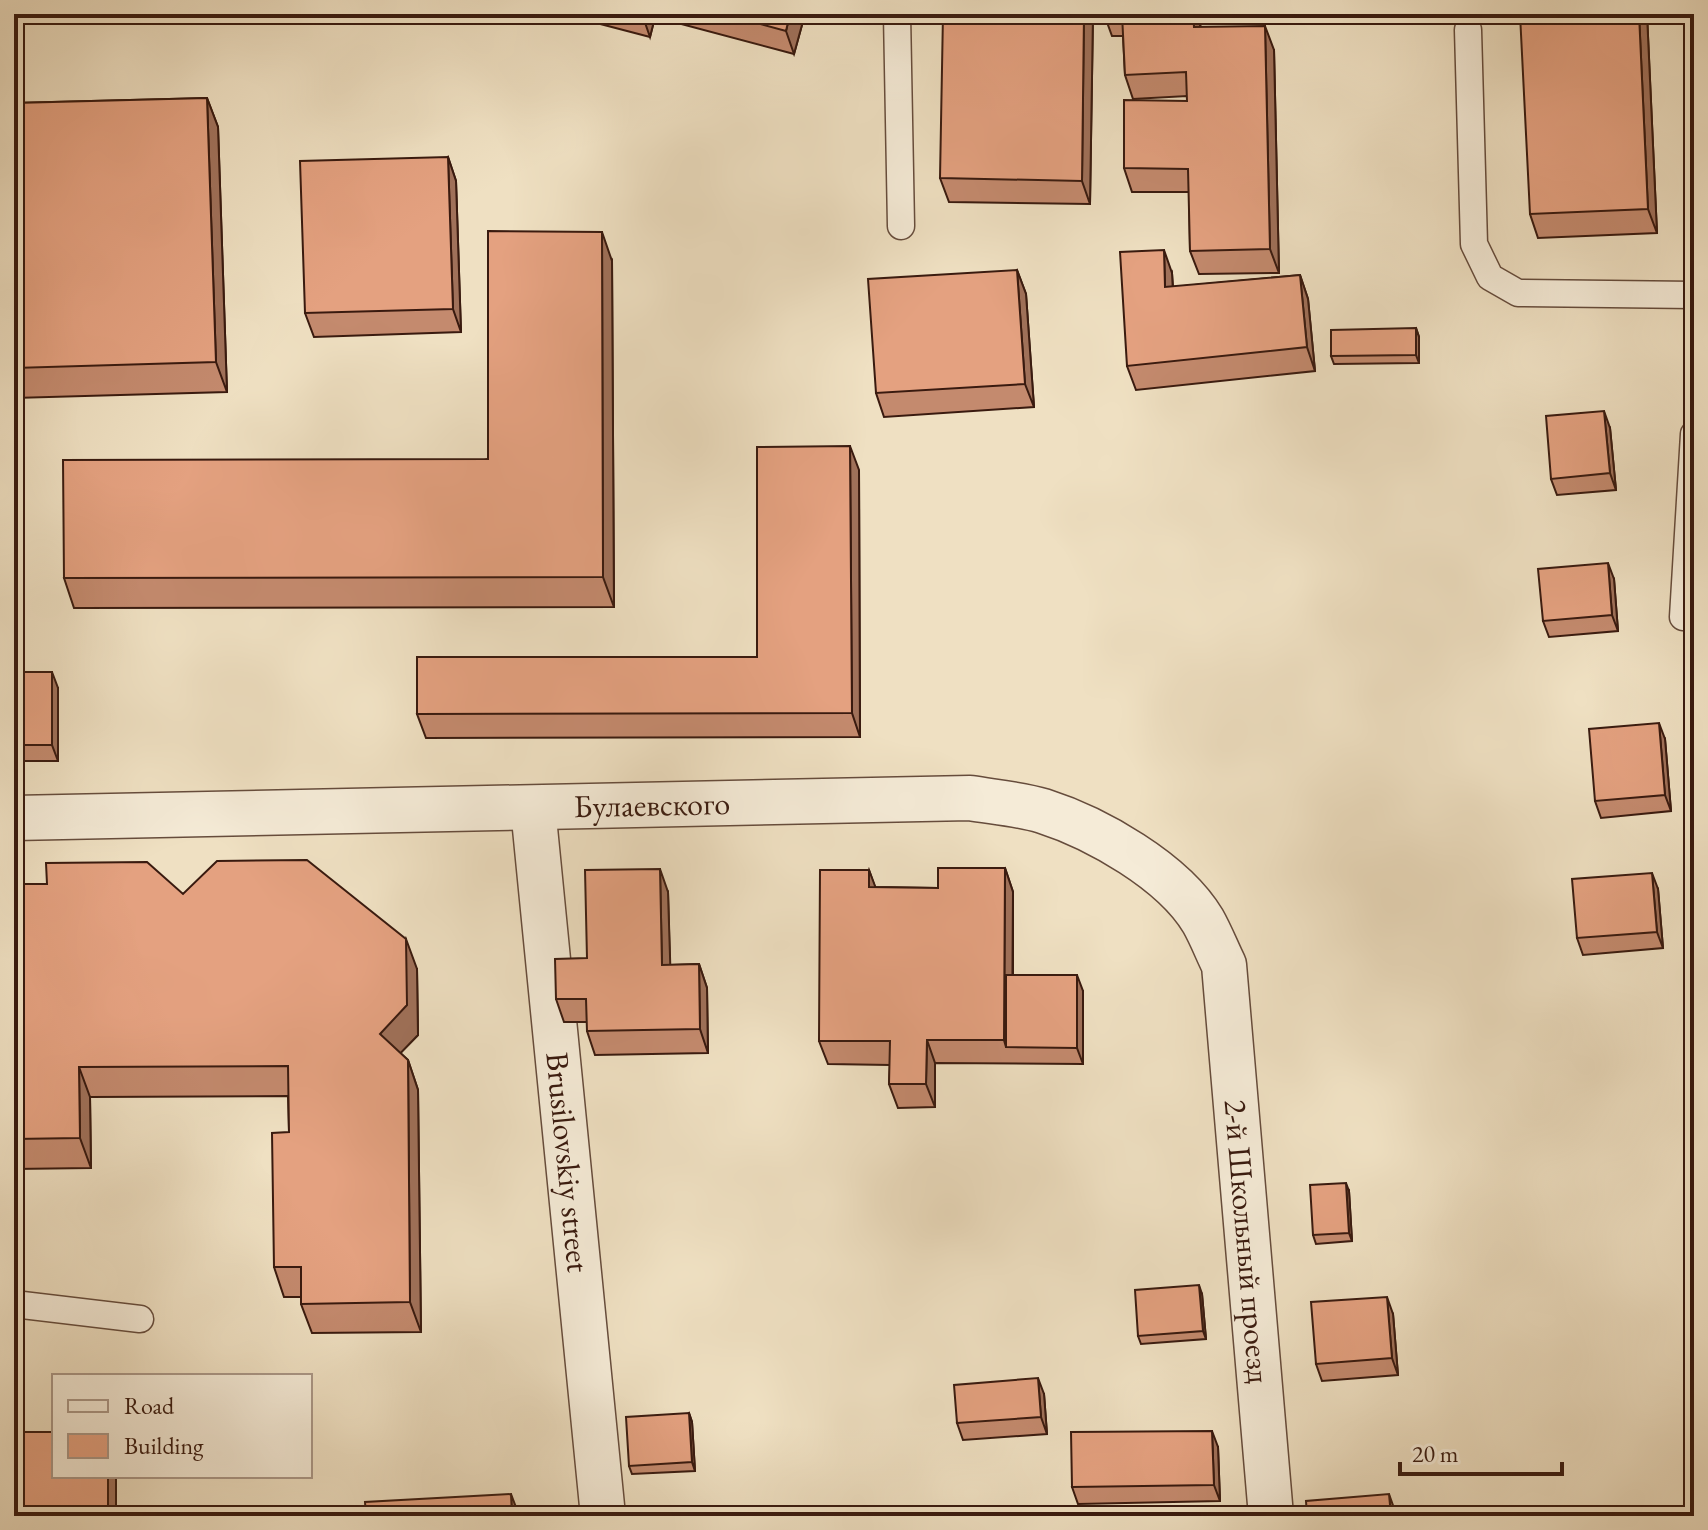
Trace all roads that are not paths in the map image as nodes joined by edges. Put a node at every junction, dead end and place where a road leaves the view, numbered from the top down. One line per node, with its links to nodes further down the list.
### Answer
1 (897, 14): 3 (lane)
2 (1468, 30): 4 (lane)
3 (901, 226)
4 (1694, 295)
5 (1694, 434): 6 (lane)
6 (1683, 617)
7 (533, 808): 8 (street, Булаевского); 9 (street, Булаевского); 12 (street, Brusilovskiy street)
8 (14, 818)
9 (1224, 965): 13 (street, 2-й Школьный проезд)
10 (14, 1304): 11 (lane)
11 (140, 1319)
12 (603, 1516)
13 (1271, 1516)

